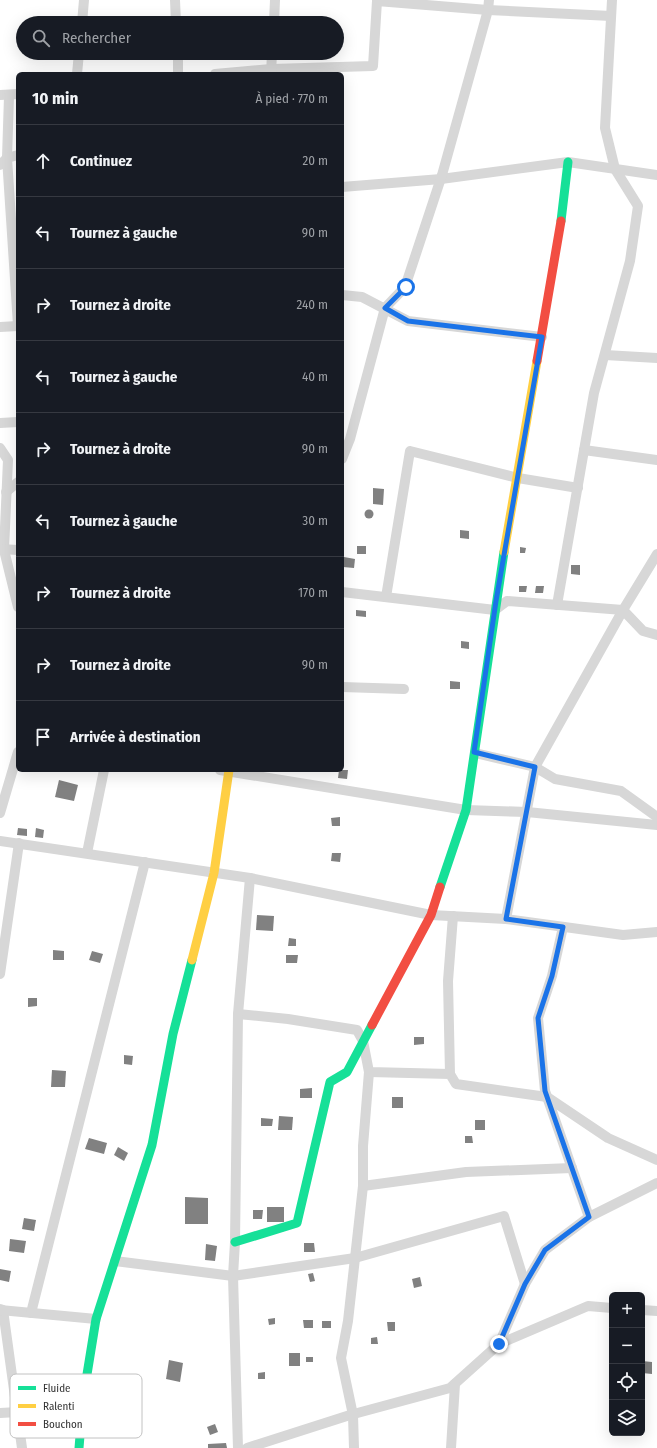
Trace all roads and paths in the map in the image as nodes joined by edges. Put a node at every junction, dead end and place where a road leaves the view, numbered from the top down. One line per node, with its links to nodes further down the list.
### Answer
1 (84, 0): 8 (street)
2 (175, 0): 9 (street)
3 (275, 0): 10 (street)
4 (489, 0): 7 (street)
5 (612, 0): 11 (street)
6 (377, 1): 7 (street); 15 (street)
7 (488, 10): 11 (street); 25 (street)
8 (83, 16)
9 (176, 16)
10 (274, 16)
11 (612, 16): 23 (street)
12 (78, 60): 16 (street)
13 (178, 60): 17 (street)
14 (272, 60): 15 (street)
15 (271, 71): 18 (street)
16 (77, 72)
17 (178, 72)
18 (252, 72)
19 (9, 95): 21 (street)
20 (16, 155): 21 (street)
21 (4, 161): 28 (street)
22 (568, 162): 23 (street); 25 (street); 32 (street)
23 (615, 169): 24 (street); 33 (street)
24 (657, 175)
25 (441, 179): 26 (street); 29 (street)
26 (344, 187)
27 (344, 295): 29 (street)
28 (16, 302)
29 (385, 308): 32 (street); 39 (street)
30 (16, 326): 31 (street)
31 (0, 327)
32 (542, 337): 41 (street)
33 (604, 355): 34 (street); 38 (street)
34 (657, 358)
35 (16, 422): 36 (street)
36 (0, 423)
37 (0, 448): 44 (street)
38 (584, 450): 40 (street); 43 (street)
39 (344, 454)
40 (657, 460)
41 (518, 478): 43 (street); 49 (street); 52 (street)
42 (16, 484): 44 (street)
43 (578, 488): 51 (street)
44 (6, 492): 45 (street)
45 (2, 550): 46 (street); 50 (street)
46 (16, 550)
47 (657, 554): 53 (street)
48 (344, 592): 49 (street)
49 (386, 597): 52 (street)
50 (16, 600)
51 (557, 605): 52 (street); 53 (street)
52 (495, 610): 57 (street)
53 (623, 610): 54 (street); 59 (street)
54 (657, 635)
55 (344, 687): 56 (street)
56 (404, 689)
57 (474, 752): 59 (street); 63 (street)
58 (16, 759): 65 (street)
59 (535, 767): 64 (street); 66 (street)
60 (104, 772): 70 (street)
61 (226, 772): 72 (street)
62 (232, 772): 63 (street)
63 (466, 810): 64 (street); 74 (street)
64 (527, 812): 67 (street); 76 (street)
65 (0, 813)
66 (657, 817)
67 (657, 825)
68 (0, 841): 69 (street)
69 (19, 843): 70 (street); 79 (street)
70 (87, 853): 71 (street)
71 (145, 862): 72 (street); 99 (street)
72 (214, 873): 73 (street); 92 (street)
73 (250, 878): 74 (street); 80 (street)
74 (431, 915): 75 (street); 81 (street)
75 (453, 916): 76 (street); 83 (street)
76 (506, 919): 77 (street)
77 (563, 927): 78 (street); 84 (street)
78 (657, 932)
79 (0, 974)
80 (238, 1014): 81 (street); 90 (street)
81 (363, 1041): 82 (street); 90 (street)
82 (369, 1072): 83 (street); 88 (street)
83 (450, 1074): 84 (street)
84 (547, 1097): 85 (street); 86 (street)
85 (657, 1160)
86 (572, 1168): 88 (street); 89 (street)
87 (657, 1183): 89 (street)
88 (363, 1186): 91 (street)
89 (589, 1217): 94 (street)
90 (235, 1242): 93 (street)
91 (355, 1258): 93 (street); 94 (street); 107 (street)
92 (115, 1261): 93 (street); 100 (street)
93 (233, 1276): 112 (street)
94 (525, 1284): 101 (street)
95 (609, 1308): 101 (street)
96 (1, 1310): 99 (street); 102 (street)
97 (645, 1310): 98 (street)
98 (657, 1311)
99 (31, 1313): 100 (street)
100 (96, 1319): 103 (street)
101 (499, 1344): 104 (street)
102 (12, 1374)
103 (87, 1374)
104 (455, 1384): 107 (street); 115 (street)
105 (10, 1412): 106 (street)
106 (0, 1413)
107 (353, 1415): 113 (street); 114 (street)
108 (21, 1438): 110 (street)
109 (80, 1438): 111 (street)
110 (22, 1448)
111 (79, 1448)
112 (238, 1448)
113 (247, 1448)
114 (354, 1448)
115 (451, 1448)

